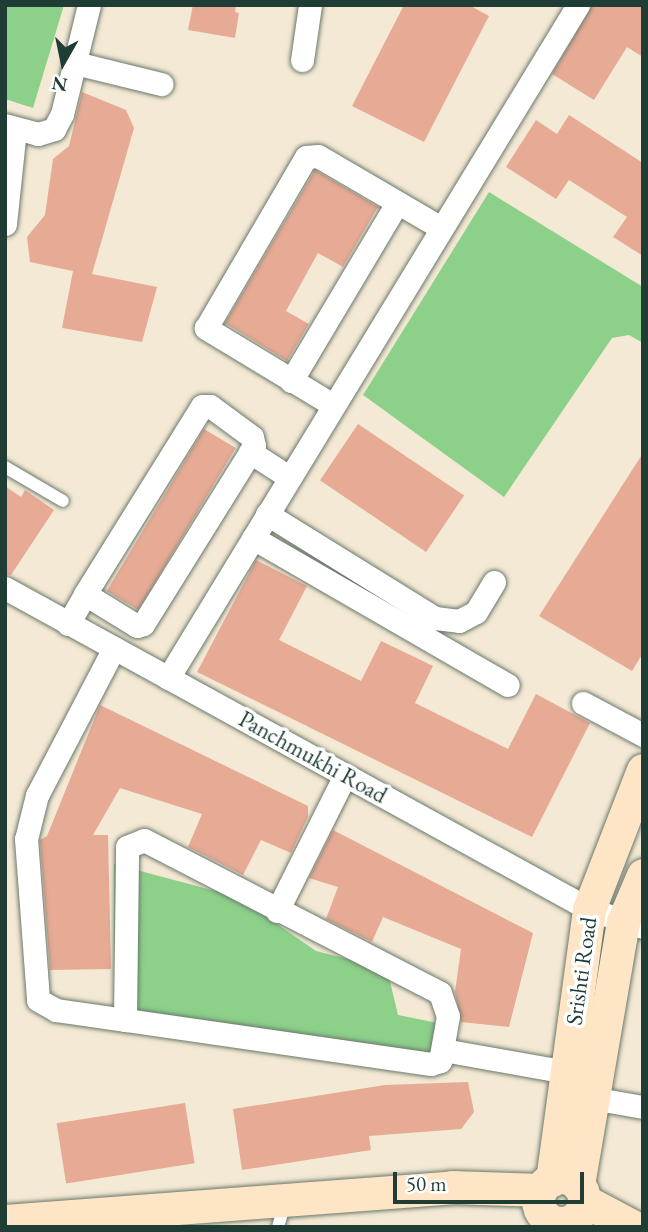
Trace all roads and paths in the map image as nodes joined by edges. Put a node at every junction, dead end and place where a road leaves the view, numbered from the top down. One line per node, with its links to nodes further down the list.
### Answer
1 (89, 5): 5 (street)
2 (310, 5): 4 (street)
3 (578, 5): 10 (street)
4 (302, 60)
5 (75, 63): 6 (street); 7 (street)
6 (161, 84)
7 (10, 127): 9 (street)
8 (397, 203): 10 (street); 11 (street); 11 (street)
9 (5, 224)
10 (441, 228): 12 (street)
11 (291, 381): 12 (street)
12 (333, 405): 15 (street)
13 (250, 452): 15 (street); 21 (street); 21 (street)
14 (5, 467): 16 (lane)
15 (289, 477): 17 (street)
16 (63, 501)
17 (267, 514): 18 (street); 19 (street)
18 (253, 538): 24 (street); 25 (street)
19 (494, 582)
20 (5, 588): 22 (street, Panchmukhi Road)
21 (85, 594): 22 (street)
22 (68, 624): 23 (street, Panchmukhi Road)
23 (114, 648): 24 (street, Panchmukhi Road); 34 (street)
24 (168, 678): 29 (street, Panchmukhi Road)
25 (508, 685)
26 (583, 703): 27 (street)
27 (643, 735)
28 (643, 770): 31 (main road, Srishti Road)
29 (345, 775): 31 (street, Panchmukhi Road); 32 (street)
30 (643, 876): 33 (main road, Srishti Road)
31 (589, 908): 33 (street, Panchmukhi Road); 36 (main road, Srishti Road)
32 (277, 911): 34 (street); 35 (street)
33 (633, 924): 36 (main road, Srishti Road)
34 (125, 1020): 35 (street)
35 (443, 1050): 36 (street)
36 (574, 1088): 37 (street); 38 (main road, Srishti Road)
37 (643, 1107)
38 (560, 1206): 39 (main road); 41 (main road)
39 (282, 1213): 40 (main road)
40 (5, 1221)
41 (634, 1227)

